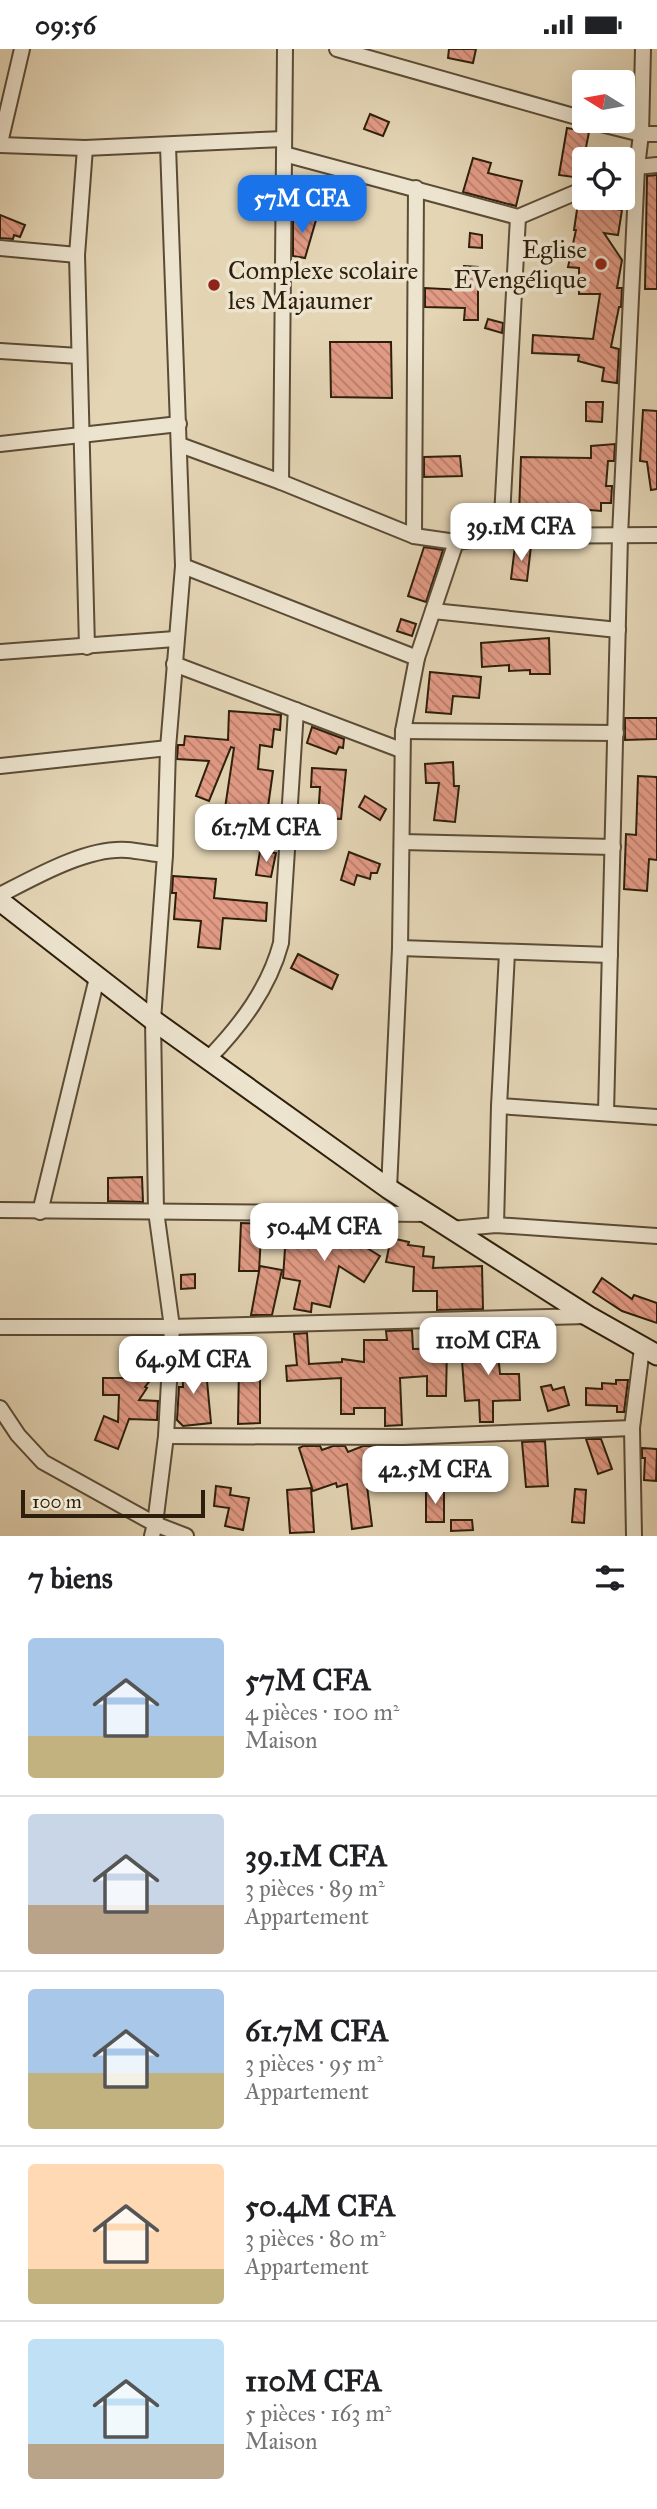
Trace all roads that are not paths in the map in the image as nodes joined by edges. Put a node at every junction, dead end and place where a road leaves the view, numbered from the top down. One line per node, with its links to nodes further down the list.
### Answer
1 (22, 49): 9 (street)
2 (285, 49): 11 (street)
3 (337, 49): 5 (street)
4 (643, 49): 7 (street)
5 (572, 116)
6 (635, 132): 7 (street)
7 (642, 134): 8 (street); 13 (street)
8 (657, 135)
9 (0, 144): 12 (street)
10 (168, 146): 11 (street); 12 (street); 24 (street)
11 (284, 146): 16 (street); 28 (street)
12 (85, 148): 21 (street)
13 (635, 154)
14 (657, 165): 15 (street)
15 (635, 168)
16 (416, 188): 19 (street); 32 (street)
17 (572, 194): 19 (street)
18 (629, 210): 31 (street)
19 (517, 217): 30 (street)
20 (0, 248): 21 (street)
21 (77, 255): 23 (street)
22 (0, 352): 23 (street)
23 (79, 356): 25 (street)
24 (179, 424): 25 (street); 27 (street)
25 (83, 435): 26 (street); 38 (street)
26 (0, 444)
27 (180, 445): 28 (street); 34 (street)
28 (281, 482): 32 (street)
29 (657, 535): 31 (street)
30 (500, 536): 31 (street); 33 (street)
31 (620, 536): 36 (street)
32 (414, 537): 33 (street)
33 (456, 542): 35 (street)
34 (183, 566): 37 (street); 40 (street)
35 (433, 611): 36 (street); 40 (street)
36 (618, 630): 44 (street)
37 (175, 639): 38 (street); 41 (street)
38 (88, 647): 39 (street)
39 (0, 652)
40 (417, 658): 43 (street)
41 (174, 664): 42 (street); 45 (street)
42 (296, 710): 46 (street); 57 (street)
43 (403, 731): 44 (street); 46 (street)
44 (615, 733): 49 (street)
45 (168, 748): 47 (street); 50 (street)
46 (401, 750): 48 (street)
47 (0, 766)
48 (402, 842): 49 (street); 52 (street)
49 (613, 847): 54 (street)
50 (165, 855): 51 (street); 56 (street)
51 (1, 905): 55 (street)
52 (400, 949): 53 (street); 61 (street)
53 (507, 953): 54 (street); 58 (street)
54 (610, 955): 59 (street)
55 (97, 978): 56 (street); 64 (street)
56 (153, 1020): 57 (street); 63 (street)
57 (209, 1058): 61 (street)
58 (499, 1106): 59 (street); 66 (street)
59 (606, 1113): 60 (street)
60 (657, 1117)
61 (389, 1189): 65 (street)
62 (0, 1210): 64 (street)
63 (156, 1211): 64 (street); 65 (street); 71 (street)
64 (40, 1212)
65 (428, 1214): 67 (street)
66 (496, 1225): 67 (street); 68 (street)
67 (451, 1229): 69 (street)
68 (657, 1236)
69 (588, 1316): 71 (street); 72 (street)
70 (0, 1327): 71 (street)
71 (172, 1327): 75 (street)
72 (650, 1351): 74 (street)
73 (0, 1408): 76 (street)
74 (632, 1428): 75 (street); 78 (street)
75 (166, 1436): 76 (street)
76 (153, 1530): 77 (street)
77 (186, 1536)
78 (634, 1536)

